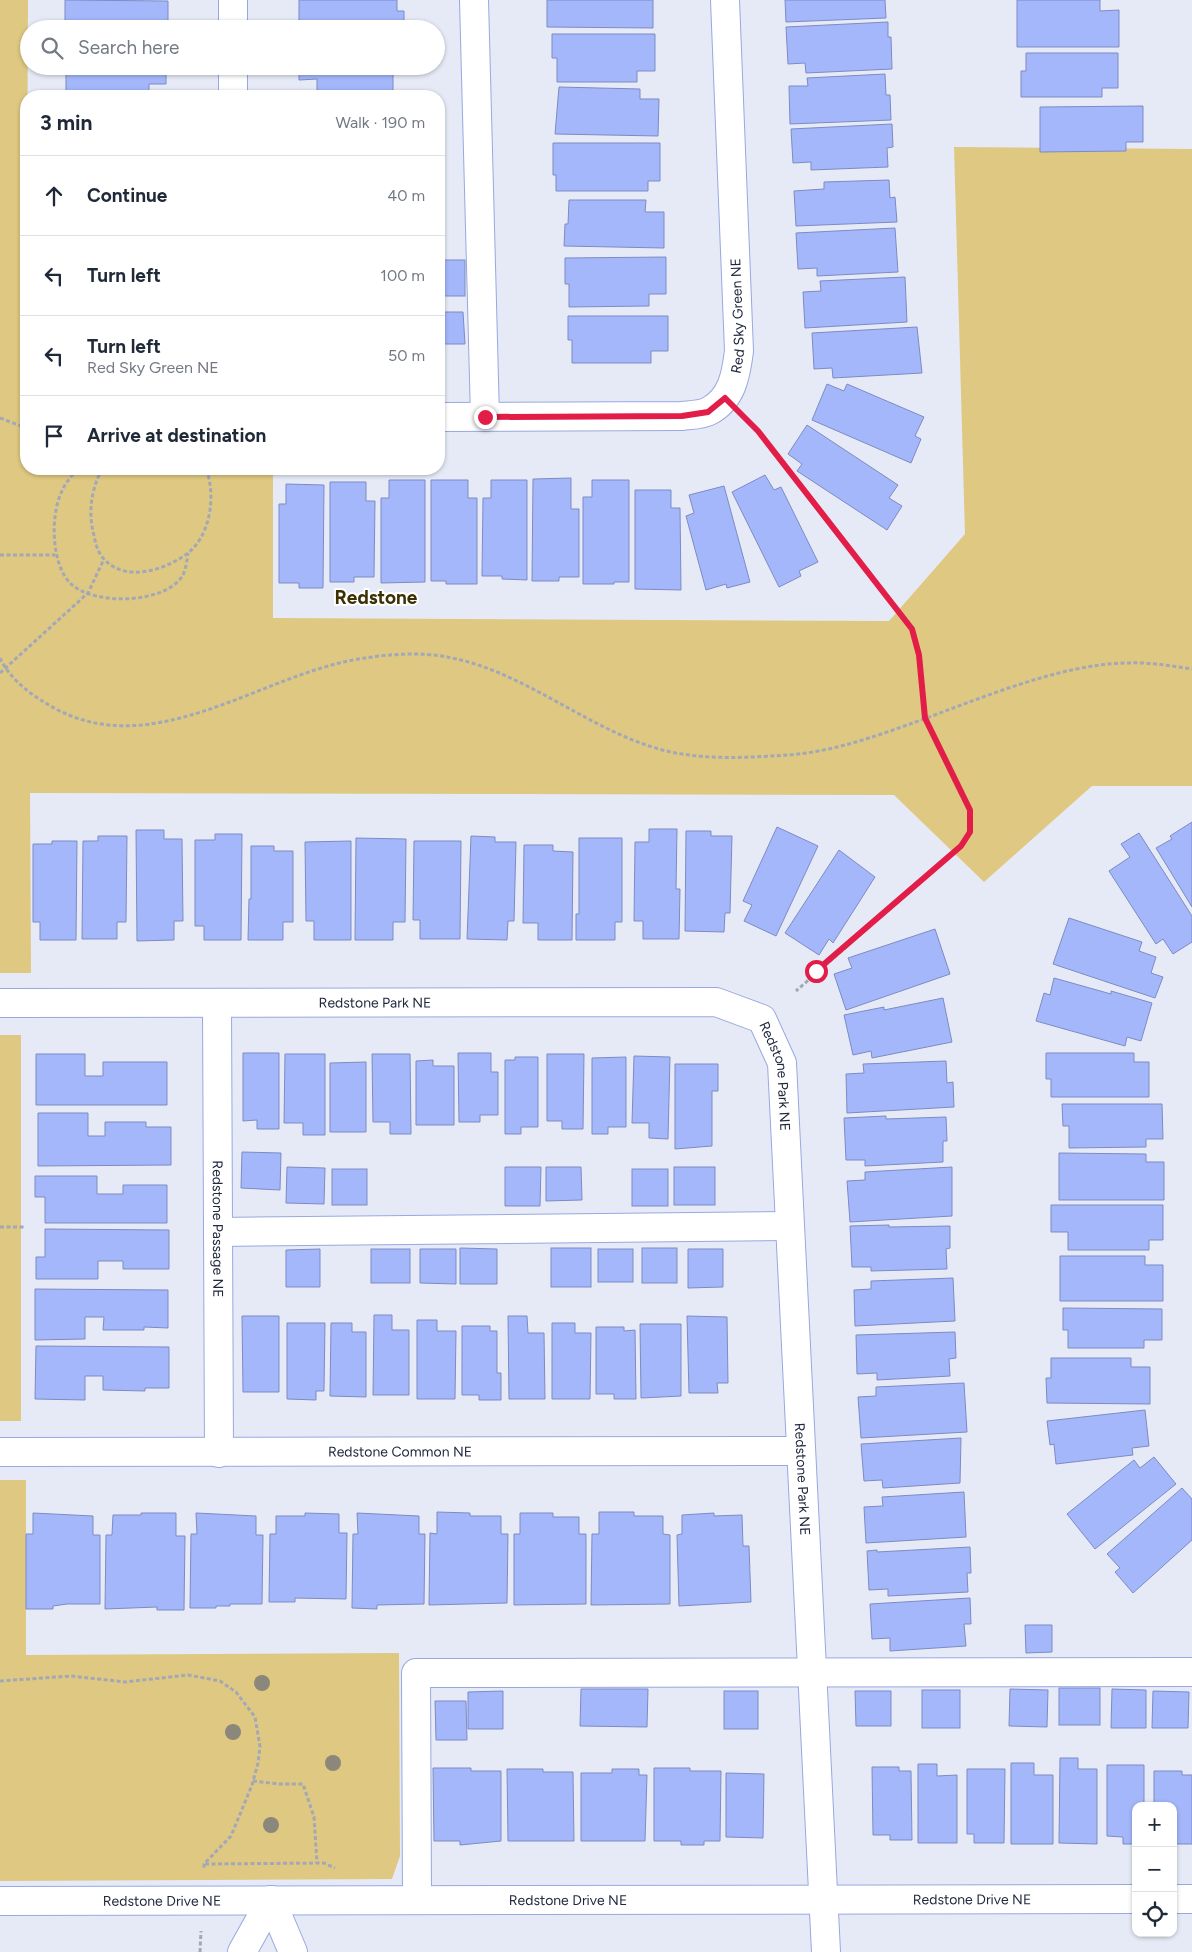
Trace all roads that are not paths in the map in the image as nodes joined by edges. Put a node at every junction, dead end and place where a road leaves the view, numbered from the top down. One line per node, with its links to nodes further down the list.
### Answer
1 (234, 0): 4 (street)
2 (474, 0): 8 (street)
3 (725, 0): 8 (street, Red Sky Green NE)
4 (234, 20)
5 (234, 75): 6 (street)
6 (234, 90)
7 (445, 417): 8 (street, Red Sky Green NE)
8 (485, 417)
9 (0, 1004): 10 (street, Redstone Park NE)
10 (217, 1004): 11 (street, Redstone Park NE); 12 (street, Redstone Passage NE)
11 (789, 1226): 12 (street); 13 (street, Redstone Park NE)
12 (218, 1232): 15 (street, Redstone Passage NE)
13 (800, 1451): 15 (street, Redstone Common NE); 16 (street, Redstone Park NE)
14 (0, 1452): 15 (street, Redstone Common NE)
15 (219, 1453)
16 (812, 1672): 17 (street); 18 (street, Redstone Park NE); 19 (street)
17 (1192, 1672)
18 (824, 1898): 19 (street, Redstone Drive NE); 20 (street, Redstone Drive NE); 27 (street, Redstone Park NE)
19 (417, 1899): 23 (street, Redstone Drive NE)
20 (1132, 1899)
21 (1177, 1899): 22 (street)
22 (1192, 1899)
23 (271, 1900): 24 (street, Redstone Drive NE); 25 (street); 26 (street)
24 (0, 1901)
25 (242, 1952)
26 (293, 1952)
27 (826, 1952)

